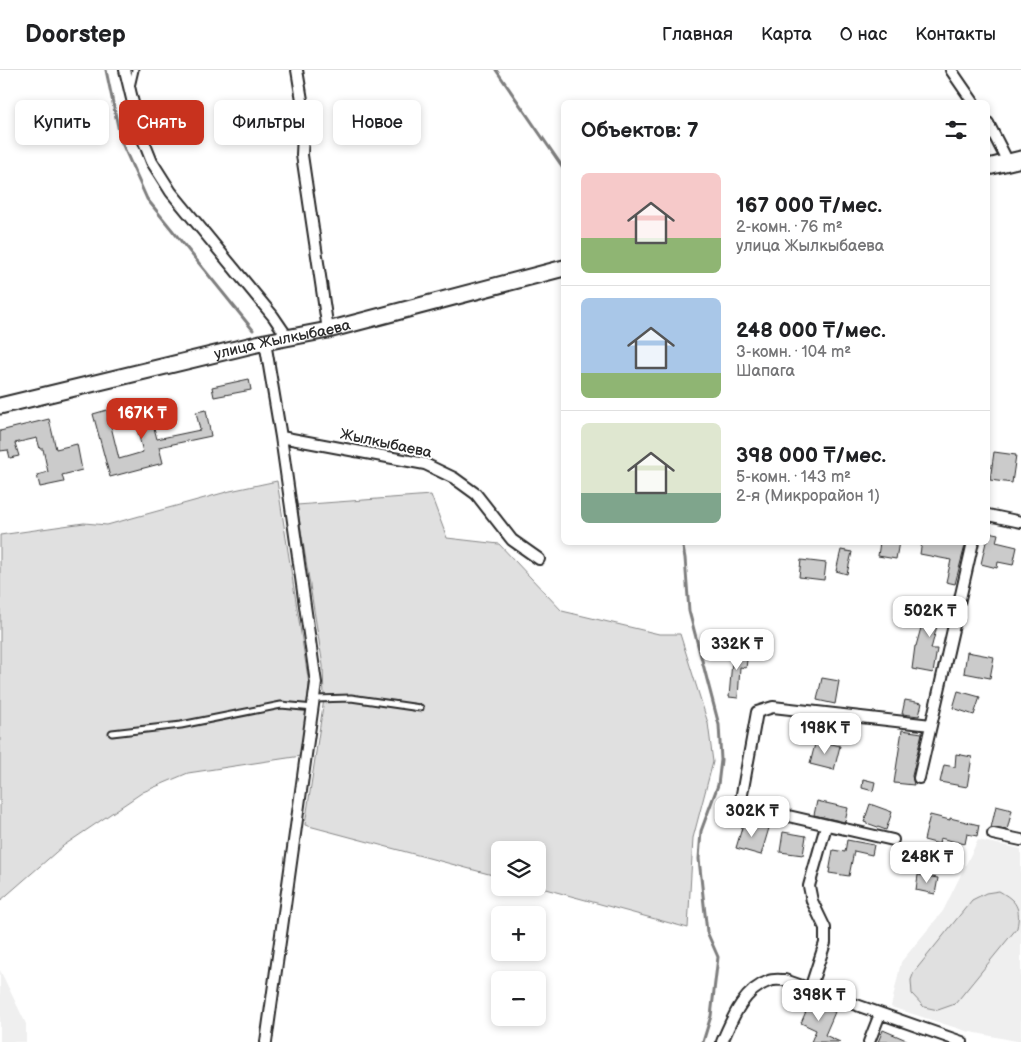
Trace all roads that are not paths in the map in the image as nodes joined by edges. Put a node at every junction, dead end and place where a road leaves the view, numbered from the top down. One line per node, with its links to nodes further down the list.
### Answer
1 (125, 70): 5 (street)
2 (136, 70): 5 (lane)
3 (297, 70): 11 (street)
4 (951, 70): 6 (street)
5 (130, 92): 12 (street)
6 (972, 100)
7 (990, 126): 8 (street)
8 (1015, 160): 9 (main road)
9 (990, 166)
10 (561, 269): 11 (main road, улица Жылкыбаева)
11 (328, 330): 12 (main road, улица Жылкыбаева)
12 (288, 338): 13 (main road, улица Жылкыбаева)
13 (265, 342): 14 (main road, улица Жылкыбаева); 15 (street)
14 (0, 406)
15 (281, 438): 19 (street, Жылкыбаева); 20 (street)
16 (990, 515): 17 (street)
17 (1021, 522)
18 (972, 545): 22 (street)
19 (539, 559)
20 (315, 704): 21 (lane); 23 (lane); 31 (street)
21 (420, 708)
22 (931, 725): 24 (street); 25 (street)
23 (112, 733)
24 (919, 778)
25 (826, 826): 27 (street); 29 (street)
26 (993, 834): 28 (street)
27 (894, 840)
28 (1021, 840)
29 (810, 989): 30 (street); 32 (street)
30 (880, 1014): 33 (street); 34 (street)
31 (266, 1042)
32 (722, 1042)
33 (869, 1042)
34 (962, 1042)

